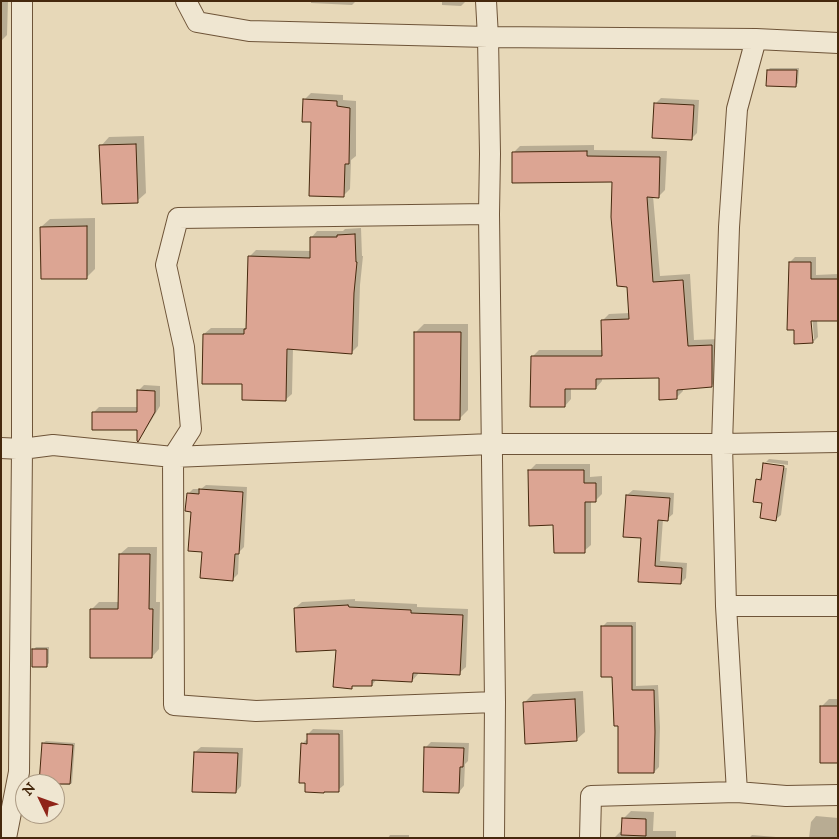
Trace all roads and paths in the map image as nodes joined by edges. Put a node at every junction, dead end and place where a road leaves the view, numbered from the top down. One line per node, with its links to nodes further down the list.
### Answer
1 (22, 1): 12 (street)
2 (186, 1): 4 (street)
3 (486, 1): 4 (street)
4 (488, 37): 5 (street); 7 (street)
5 (756, 39): 6 (street); 10 (street)
6 (838, 43)
7 (489, 214): 9 (street); 13 (street)
8 (838, 442): 10 (street)
9 (492, 444): 10 (street); 13 (street); 16 (street)
10 (722, 444): 14 (street)
11 (1, 448): 12 (street)
12 (22, 449): 13 (street); 19 (street)
13 (173, 457): 16 (street)
14 (726, 606): 15 (street); 17 (street)
15 (838, 606)
16 (495, 702): 20 (street)
17 (737, 792): 18 (street); 21 (street)
18 (838, 795)
19 (6, 838)
20 (494, 838)
21 (590, 838)

